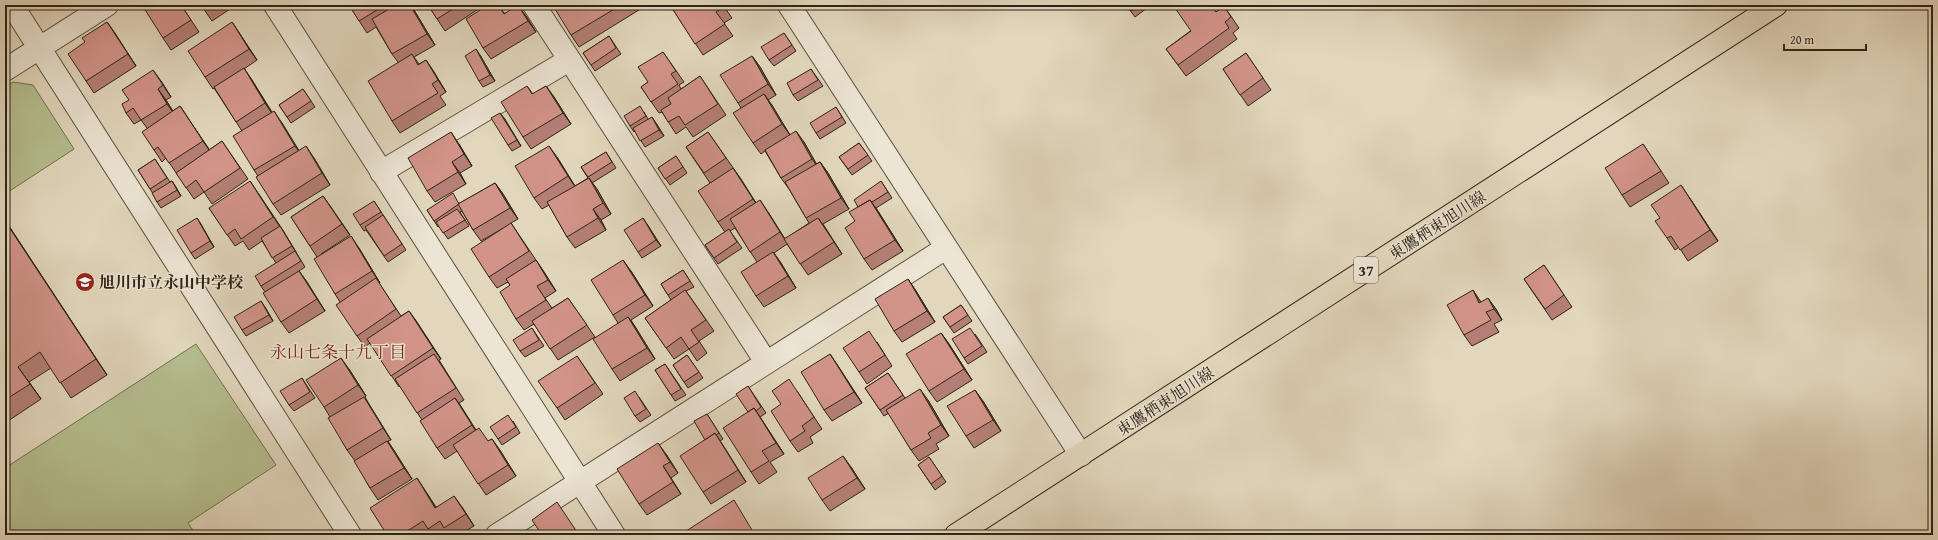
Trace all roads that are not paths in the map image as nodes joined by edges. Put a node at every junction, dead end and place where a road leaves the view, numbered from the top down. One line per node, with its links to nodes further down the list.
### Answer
1 (12, 5): 7 (street)
2 (107, 5): 7 (street)
3 (275, 5): 10 (street)
4 (534, 5): 8 (street)
5 (789, 5): 11 (street)
6 (1776, 5): 13 (main road, 東鷹栖東旭川線 / 37)
7 (39, 48): 9 (street); 15 (street)
8 (569, 60): 10 (street); 12 (street)
9 (5, 70)
10 (381, 172): 14 (street)
11 (946, 248): 12 (street); 13 (street)
12 (766, 362): 14 (street)
13 (1081, 455): 18 (main road, 東鷹栖東旭川線 / 37)
14 (579, 482): 16 (street); 17 (street)
15 (350, 535)
16 (497, 535)
17 (614, 535)
18 (956, 535)

